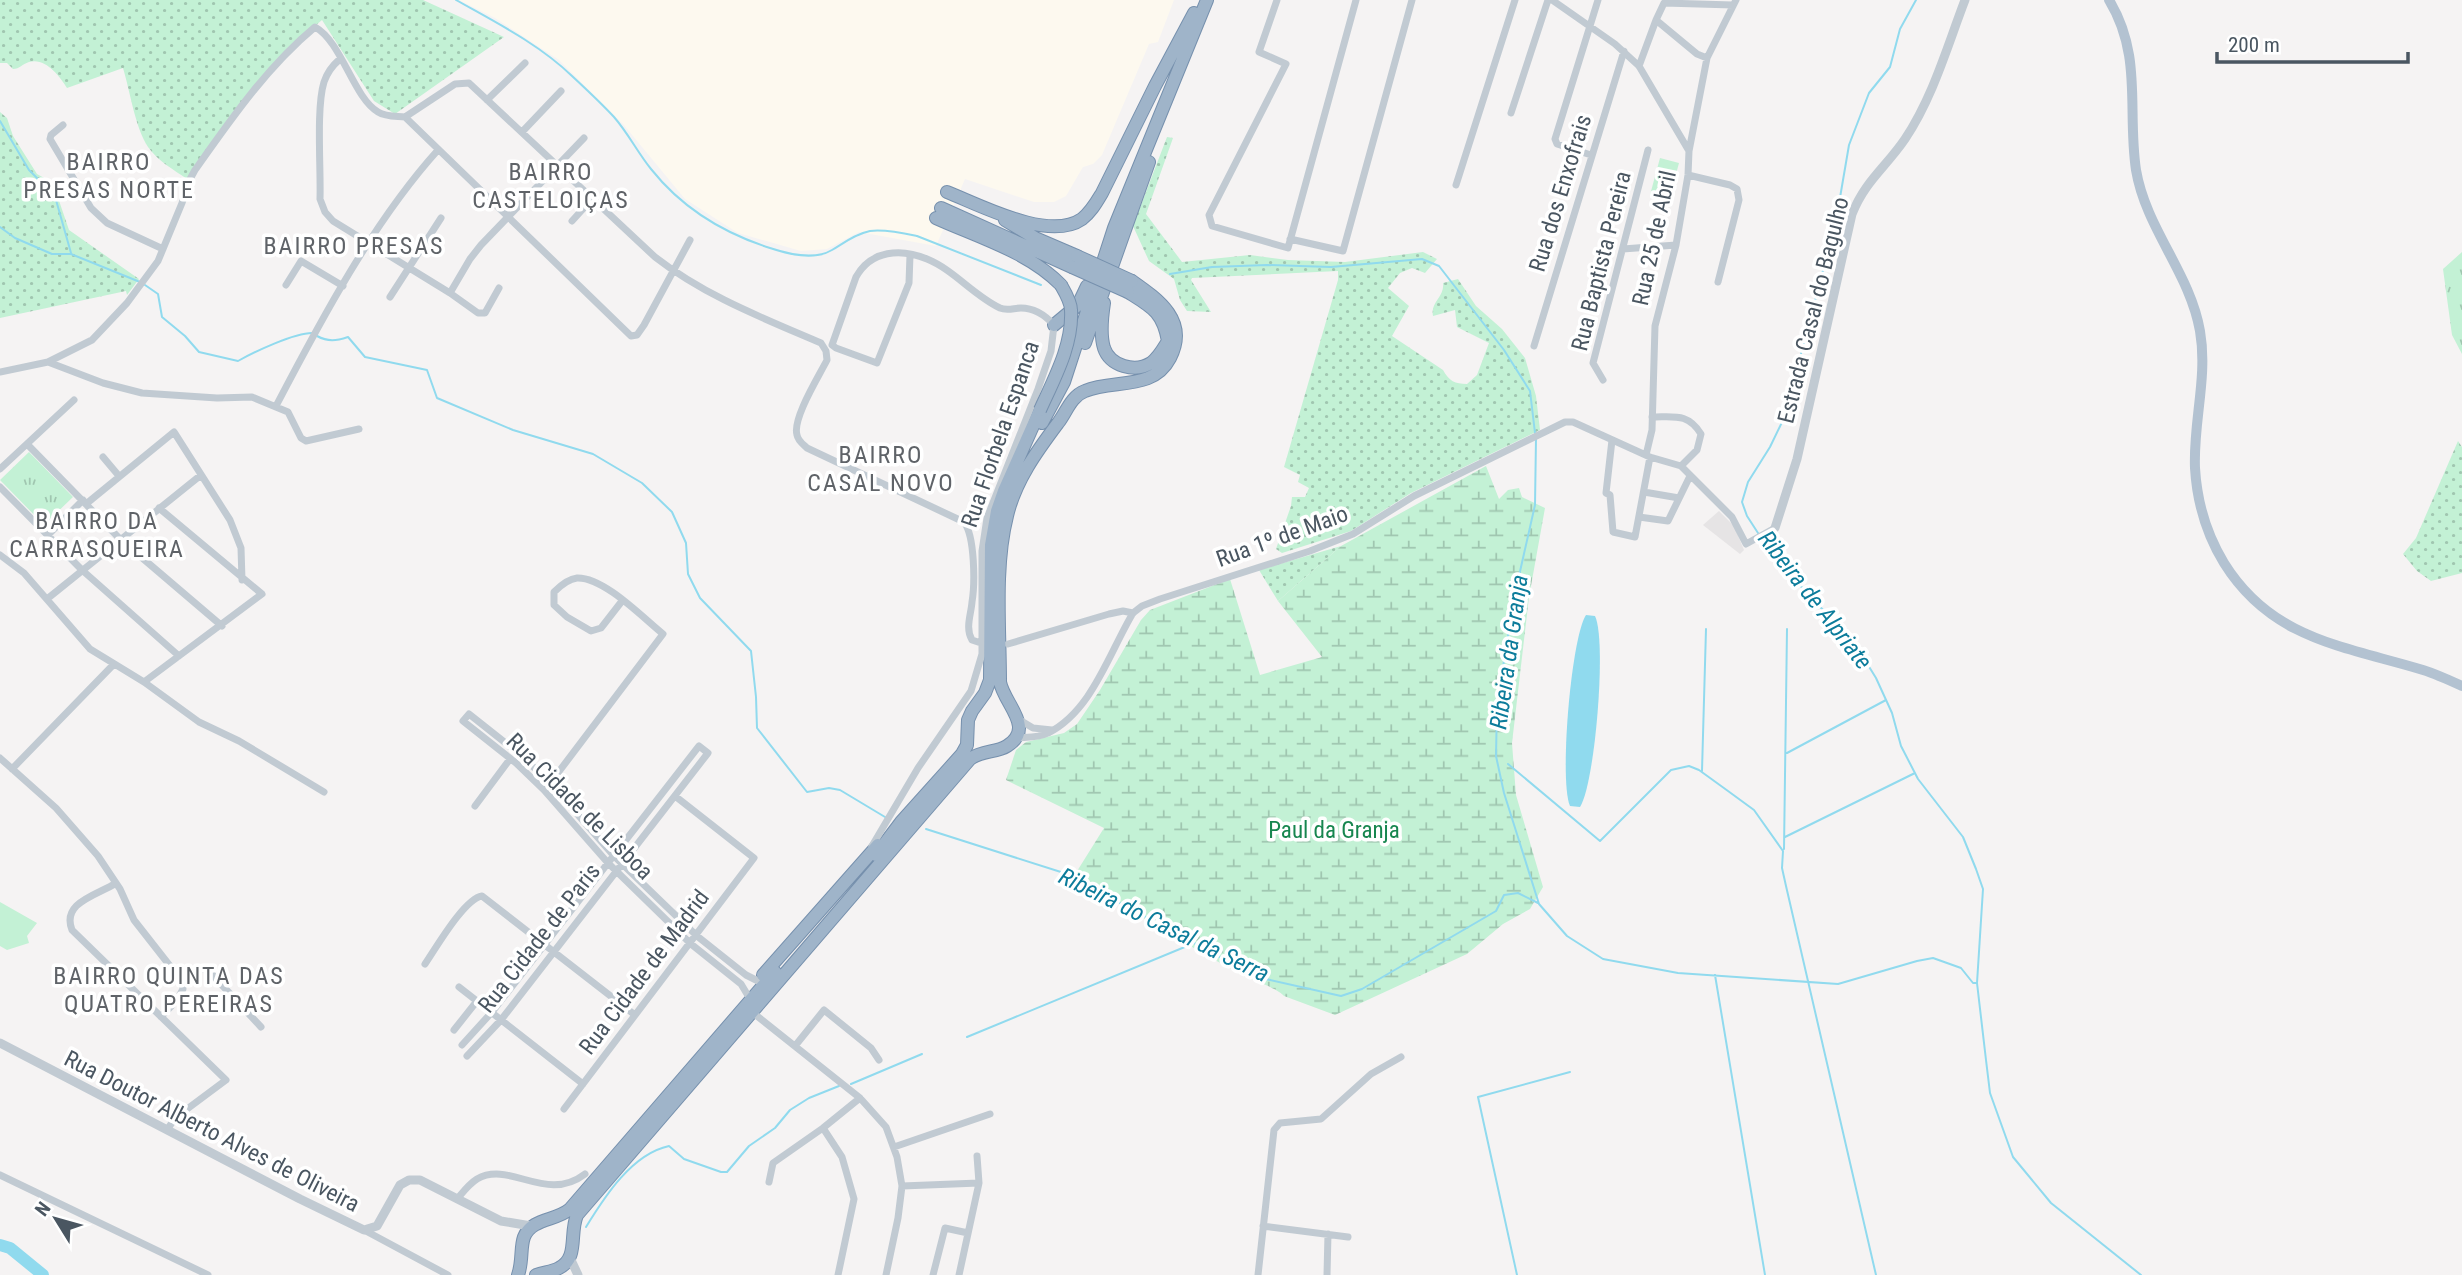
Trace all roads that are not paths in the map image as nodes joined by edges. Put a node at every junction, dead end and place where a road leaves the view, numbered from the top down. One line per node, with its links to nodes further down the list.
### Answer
1 (1201, 0): 38 (highway); 60 (highway)
2 (1207, 0): 80 (highway)
3 (1216, 0): 46 (highway)
4 (1277, 0): 42 (street)
5 (1356, 0): 42 (street)
6 (1412, 0): 42 (street)
7 (1515, 0): 35 (street)
8 (1550, 0): 16 (street, Rua 25 de Abril); 24 (street)
9 (1598, 0): 16 (street)
10 (1965, 0): 86 (street, Estrada Casal do Bagulho)
11 (2109, 0): 101 (main road)
12 (2115, 0): 101 (main road)
13 (1663, 1): 14 (street); 15 (street)
14 (1735, 3): 18 (street)
15 (1656, 20): 18 (street); 21 (street)
16 (1589, 27): 17 (street, Rua 25 de Abril); 32 (street)
17 (1624, 51): 21 (street, Rua 25 de Abril); 32 (street, Rua dos Enxofrais)
18 (1707, 58): 31 (street)
19 (340, 59): 25 (street); 44 (street); 48 (street)
20 (525, 62): 23 (street)
21 (1639, 66): 31 (street, Rua 25 de Abril)
22 (561, 91): 27 (street)
23 (487, 100): 25 (street); 27 (street)
24 (1511, 113)
25 (405, 117): 29 (street)
26 (63, 125): 48 (street)
27 (522, 132): 33 (street)
28 (584, 138): 33 (street)
29 (438, 150): 40 (street); 44 (street)
30 (1648, 150): 47 (street, Rua Baptista Pereira)
31 (1689, 151): 34 (street, Rua 25 de Abril)
32 (1591, 155): 61 (street, Rua dos Enxofrais)
33 (557, 166): 37 (street); 40 (street)
34 (1688, 175): 45 (street, Rua 25 de Abril); 53 (street)
35 (1456, 185)
36 (947, 192): 38 (highway)
37 (592, 199): 41 (street); 52 (street)
38 (993, 210): 50 (highway)
39 (441, 218): 51 (street)
40 (509, 218): 52 (street); 58 (street)
41 (572, 221)
42 (1290, 239)
43 (690, 240): 52 (street)
44 (369, 244): 51 (street); 55 (street)
45 (1676, 245): 47 (street); 67 (street, Rua 25 de Abril)
46 (1117, 248): 56 (highway); 70 (highway)
47 (1623, 249): 64 (street, Rua Baptista Pereira)
48 (163, 250): 62 (street)
49 (910, 255): 49 (street); 60 (street)
50 (1074, 261): 56 (highway, bridge); 80 (highway, bridge)
51 (409, 268): 58 (street); 59 (street)
52 (674, 272): 96 (street)
53 (1718, 282)
54 (286, 285): 55 (street)
55 (343, 286): 66 (street)
56 (1130, 287): 70 (highway)
57 (499, 288): 58 (street)
58 (450, 293)
59 (390, 297)
60 (1055, 325): 96 (street, Rua Florbela Espanca)
61 (1534, 345)
62 (48, 362): 63 (street); 66 (street)
63 (0, 372)
64 (1603, 380)
65 (74, 400): 71 (street)
66 (276, 406): 68 (street)
67 (1652, 417): 72 (street, Rua 25 de Abril); 74 (street)
68 (359, 429)
69 (1612, 440): 72 (street, Rua 1º de Maio); 85 (street, Rua 25 de Abril); 94 (street, Rua 1º de Maio)
70 (1045, 441): 102 (highway)
71 (27, 444): 75 (street); 83 (street)
72 (1648, 456): 74 (street); 81 (street, Rua 25 de Abril)
73 (103, 457): 77 (street)
74 (1681, 466): 78 (street)
75 (0, 469)
76 (201, 475): 77 (street); 84 (street); 91 (street)
77 (119, 476): 83 (street)
78 (1690, 476): 82 (street); 86 (street)
79 (0, 487): 87 (street)
80 (1004, 491): 103 (highway)
81 (1644, 492): 82 (street); 85 (street, Rua 25 de Abril)
82 (1679, 498): 85 (street)
83 (84, 502): 87 (street); 88 (street)
84 (159, 508): 88 (street); 91 (street)
85 (1639, 517)
86 (1771, 530)
87 (47, 535): 90 (street)
88 (120, 540): 90 (street); 95 (street)
89 (0, 555): 92 (street)
90 (82, 570): 92 (street); 98 (street)
91 (242, 580): 95 (street)
92 (47, 599): 99 (street)
93 (622, 601): 93 (street); 112 (street)
94 (1133, 613): 97 (street); 106 (street)
95 (222, 626): 98 (street)
96 (981, 643): 120 (street, Rua Florbela Espanca)
97 (1007, 643)
98 (179, 656): 100 (street)
99 (114, 664): 100 (street); 111 (street)
100 (144, 682): 115 (street)
101 (2462, 684)
102 (1007, 703): 103 (highway); 104 (highway)
103 (979, 704): 105 (highway)
104 (1018, 719): 106 (street); 107 (highway)
105 (969, 730): 108 (highway); 118 (highway)
106 (1052, 730): 107 (street)
107 (1015, 738): 108 (highway)
108 (989, 750): 113 (highway)
109 (0, 758): 111 (street)
110 (510, 759): 112 (street, Rua Cidade de Lisboa); 114 (street, Rua Cidade de Lisboa); 117 (street)
111 (12, 769): 124 (street)
112 (550, 783): 114 (street); 119 (street, Rua Cidade de Lisboa)
113 (948, 783): 137 (highway); 157 (highway)
114 (544, 790): 121 (street, Rua Cidade de Lisboa)
115 (324, 792)
116 (675, 796): 119 (street, Rua Cidade de Paris); 122 (street, Rua Cidade de Paris); 125 (street, Rua Cidade de Madrid)
117 (475, 806)
118 (901, 822): 120 (highway); 148 (highway)
119 (614, 856): 121 (street, Rua Cidade de Paris); 122 (street, Rua Cidade de Lisboa)
120 (864, 858): 130 (highway)
121 (608, 863): 123 (street, Rua Cidade de Lisboa); 126 (street, Rua Cidade de Paris)
122 (623, 863): 123 (street, Rua Cidade de Paris); 125 (street, Rua Cidade de Lisboa)
123 (616, 871): 127 (street, Rua Cidade de Lisboa); 128 (street, Rua Cidade de Paris)
124 (116, 883): 131 (street); 138 (street)
125 (697, 936): 127 (street, Rua Cidade de Madrid); 130 (street, Rua Cidade de Lisboa)
126 (545, 944): 128 (street); 129 (street); 135 (street, Rua Cidade de Paris)
127 (691, 944): 133 (street, Rua Cidade de Lisboa); 136 (street, Rua Cidade de Madrid)
128 (554, 951): 136 (street); 139 (street, Rua Cidade de Paris)
129 (425, 964)
130 (758, 981): 133 (highway)
131 (183, 984): 138 (street); 140 (street)
132 (459, 987): 134 (street)
133 (747, 994): 148 (highway)
134 (477, 1001): 135 (street); 141 (street)
135 (492, 1012): 139 (street); 143 (street, Rua Cidade de Paris)
136 (635, 1015): 149 (street, Rua Cidade de Madrid)
137 (757, 1016): 144 (street); 157 (highway)
138 (161, 1017): 154 (street)
139 (501, 1020): 145 (street, Rua Cidade de Paris); 149 (street)
140 (261, 1027)
141 (454, 1030)
142 (0, 1043): 154 (street, Rua Doutor Alberto Alves de Oliveira)
143 (462, 1045)
144 (795, 1046): 147 (street); 150 (street)
145 (467, 1056)
146 (1401, 1057): 167 (street)
147 (879, 1060)
148 (681, 1080): 164 (highway)
149 (583, 1084): 151 (street, Rua Cidade de Madrid)
150 (860, 1098): 153 (street); 155 (street)
151 (564, 1109)
152 (990, 1114): 155 (street)
153 (823, 1128): 160 (street); 180 (street)
154 (167, 1130): 168 (street, Rua Doutor Alberto Alves de Oliveira)
155 (894, 1147): 162 (street)
156 (977, 1156): 161 (street)
157 (623, 1162): 172 (highway)
158 (585, 1174): 163 (street)
159 (0, 1175): 176 (street)
160 (769, 1182)
161 (979, 1183): 162 (street); 169 (street)
162 (902, 1186): 181 (street)
163 (457, 1199): 165 (street, Rua Doutor Alberto Alves de Oliveira); 168 (street, Rua Doutor Alberto Alves de Oliveira)
164 (550, 1220): 166 (highway); 172 (highway)
165 (501, 1221): 166 (street); 173 (street)
166 (531, 1226): 173 (highway)
167 (1263, 1226): 170 (street); 184 (street)
168 (365, 1230): 177 (street)
169 (968, 1233): 182 (street); 183 (street)
170 (1328, 1234): 171 (street); 185 (street)
171 (1348, 1237)
172 (572, 1238): 174 (highway)
173 (523, 1249): 175 (highway); 178 (highway)
174 (570, 1258): 175 (highway); 179 (street)
175 (551, 1273)
176 (208, 1275)
177 (448, 1275)
178 (518, 1275)
179 (578, 1275)
180 (838, 1275)
181 (886, 1275)
182 (933, 1275)
183 (959, 1275)
184 (1258, 1275)
185 (1327, 1275)

